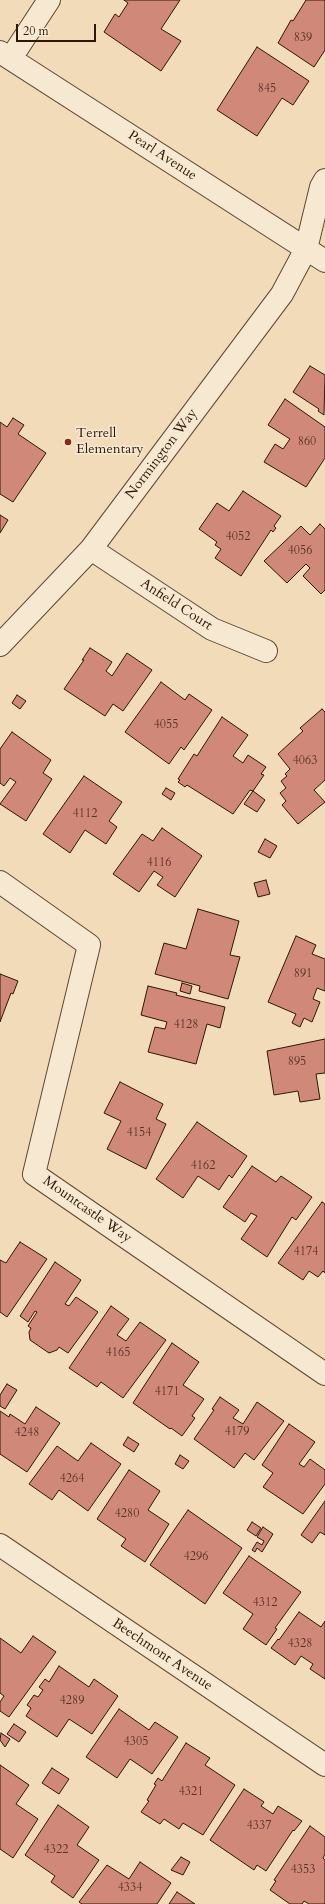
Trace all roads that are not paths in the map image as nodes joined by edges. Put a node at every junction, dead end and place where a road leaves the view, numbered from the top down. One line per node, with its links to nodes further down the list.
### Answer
1 (49, 0): 2 (street)
2 (5, 55): 4 (street, Pearl Avenue)
3 (325, 180): 4 (street, Normington Way)
4 (306, 249): 5 (street, Pearl Avenue); 6 (street, Normington Way)
5 (325, 261)
6 (91, 549): 7 (street, Normington Way); 8 (street, Anfield Court)
7 (0, 645)
8 (266, 651)
9 (0, 882): 10 (street, Mountcastle Way)
10 (325, 1374)
11 (0, 1545): 12 (street, Beechmont Avenue)
12 (325, 1765)

